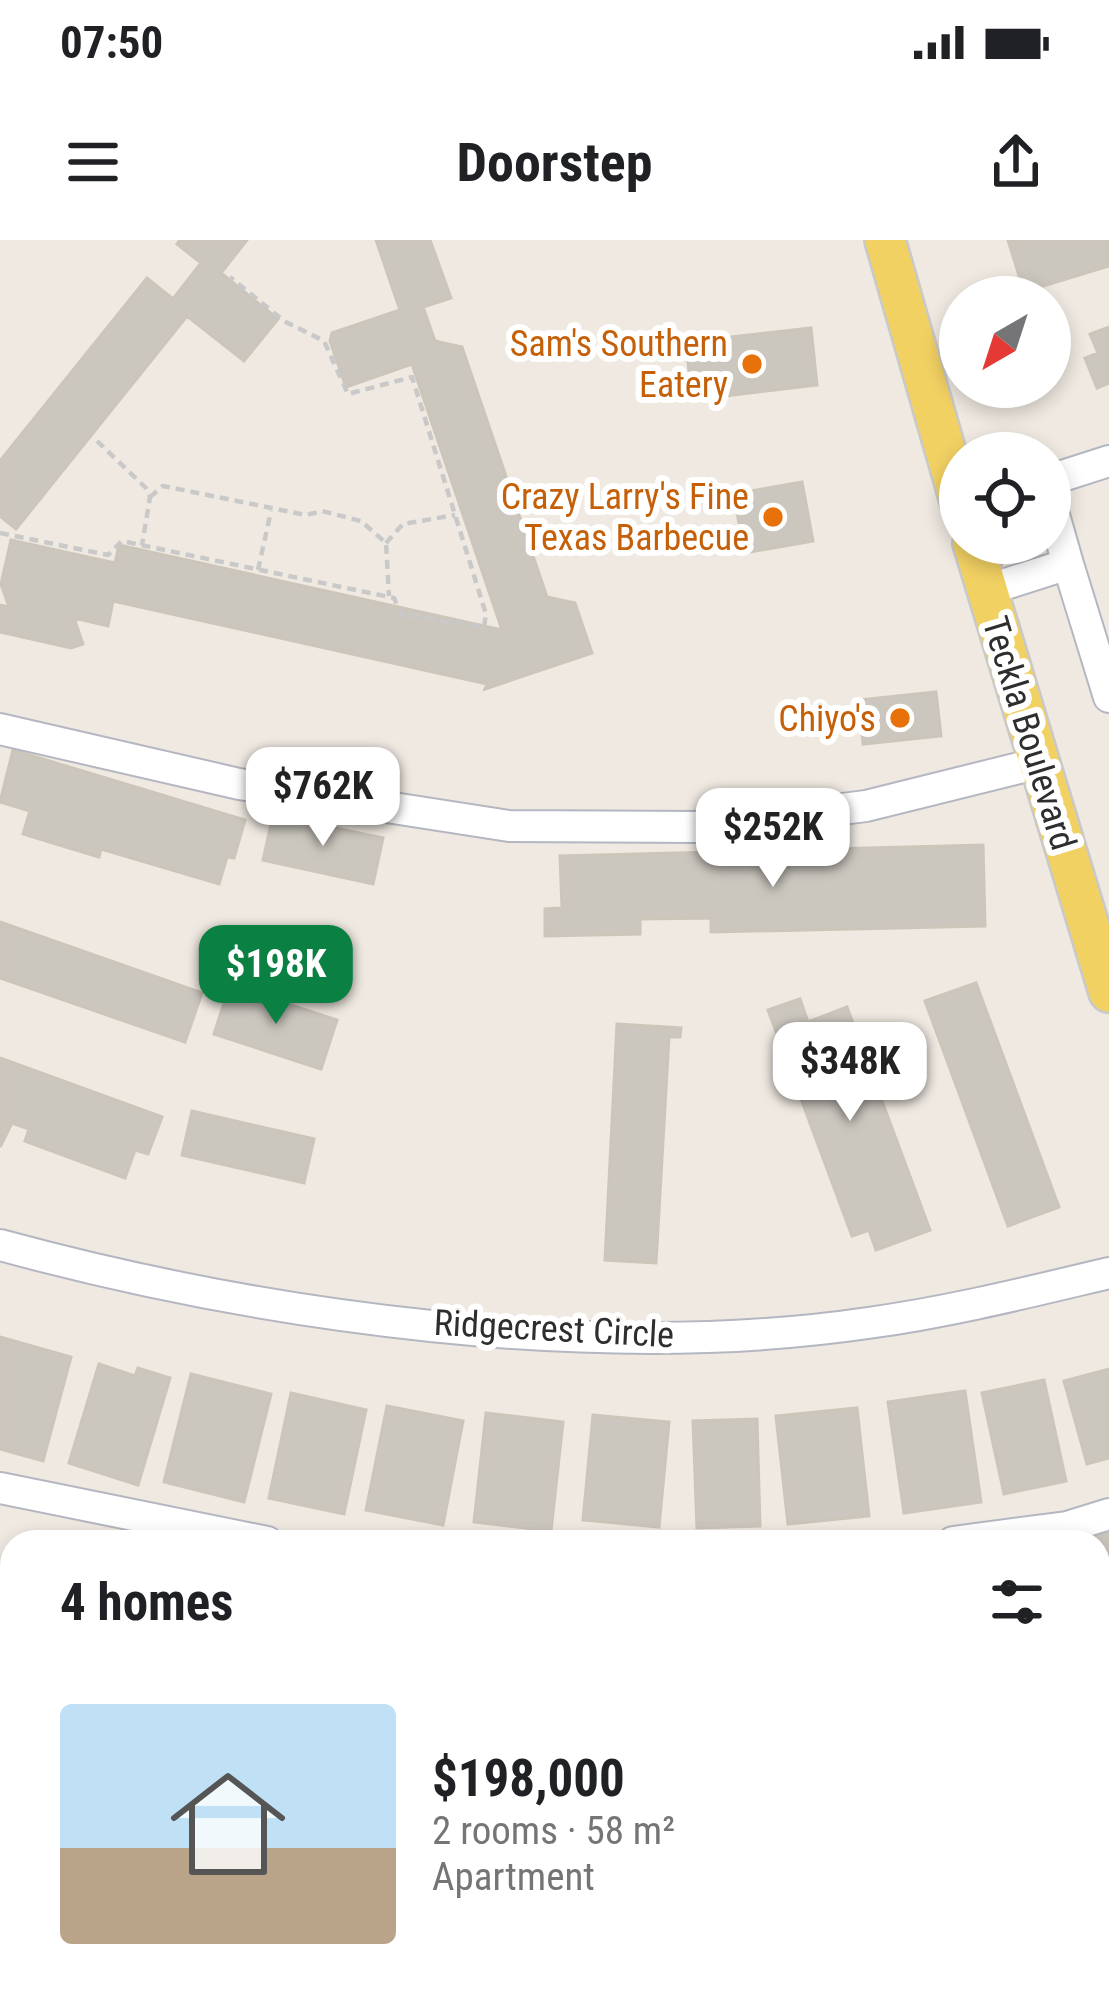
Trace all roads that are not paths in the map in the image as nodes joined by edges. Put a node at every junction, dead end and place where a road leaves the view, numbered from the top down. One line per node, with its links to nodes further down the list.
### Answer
1 (885, 240): 2 (main road)
2 (940, 432)
3 (1109, 461): 4 (street)
4 (1071, 473)
5 (979, 564): 7 (main road, Teckla Boulevard)
6 (1068, 565): 7 (street); 8 (street)
7 (987, 590): 10 (main road, Teckla Boulevard)
8 (1109, 697)
9 (0, 729): 10 (street)
10 (1039, 763): 11 (main road, Teckla Boulevard)
11 (1097, 910): 12 (main road, Teckla Boulevard)
12 (1109, 992)
13 (0, 1245): 14 (street, Ridgecrest Circle)
14 (1109, 1273)
15 (0, 1488): 17 (street)
16 (1109, 1514): 18 (street)
17 (208, 1530)
18 (1044, 1530)

